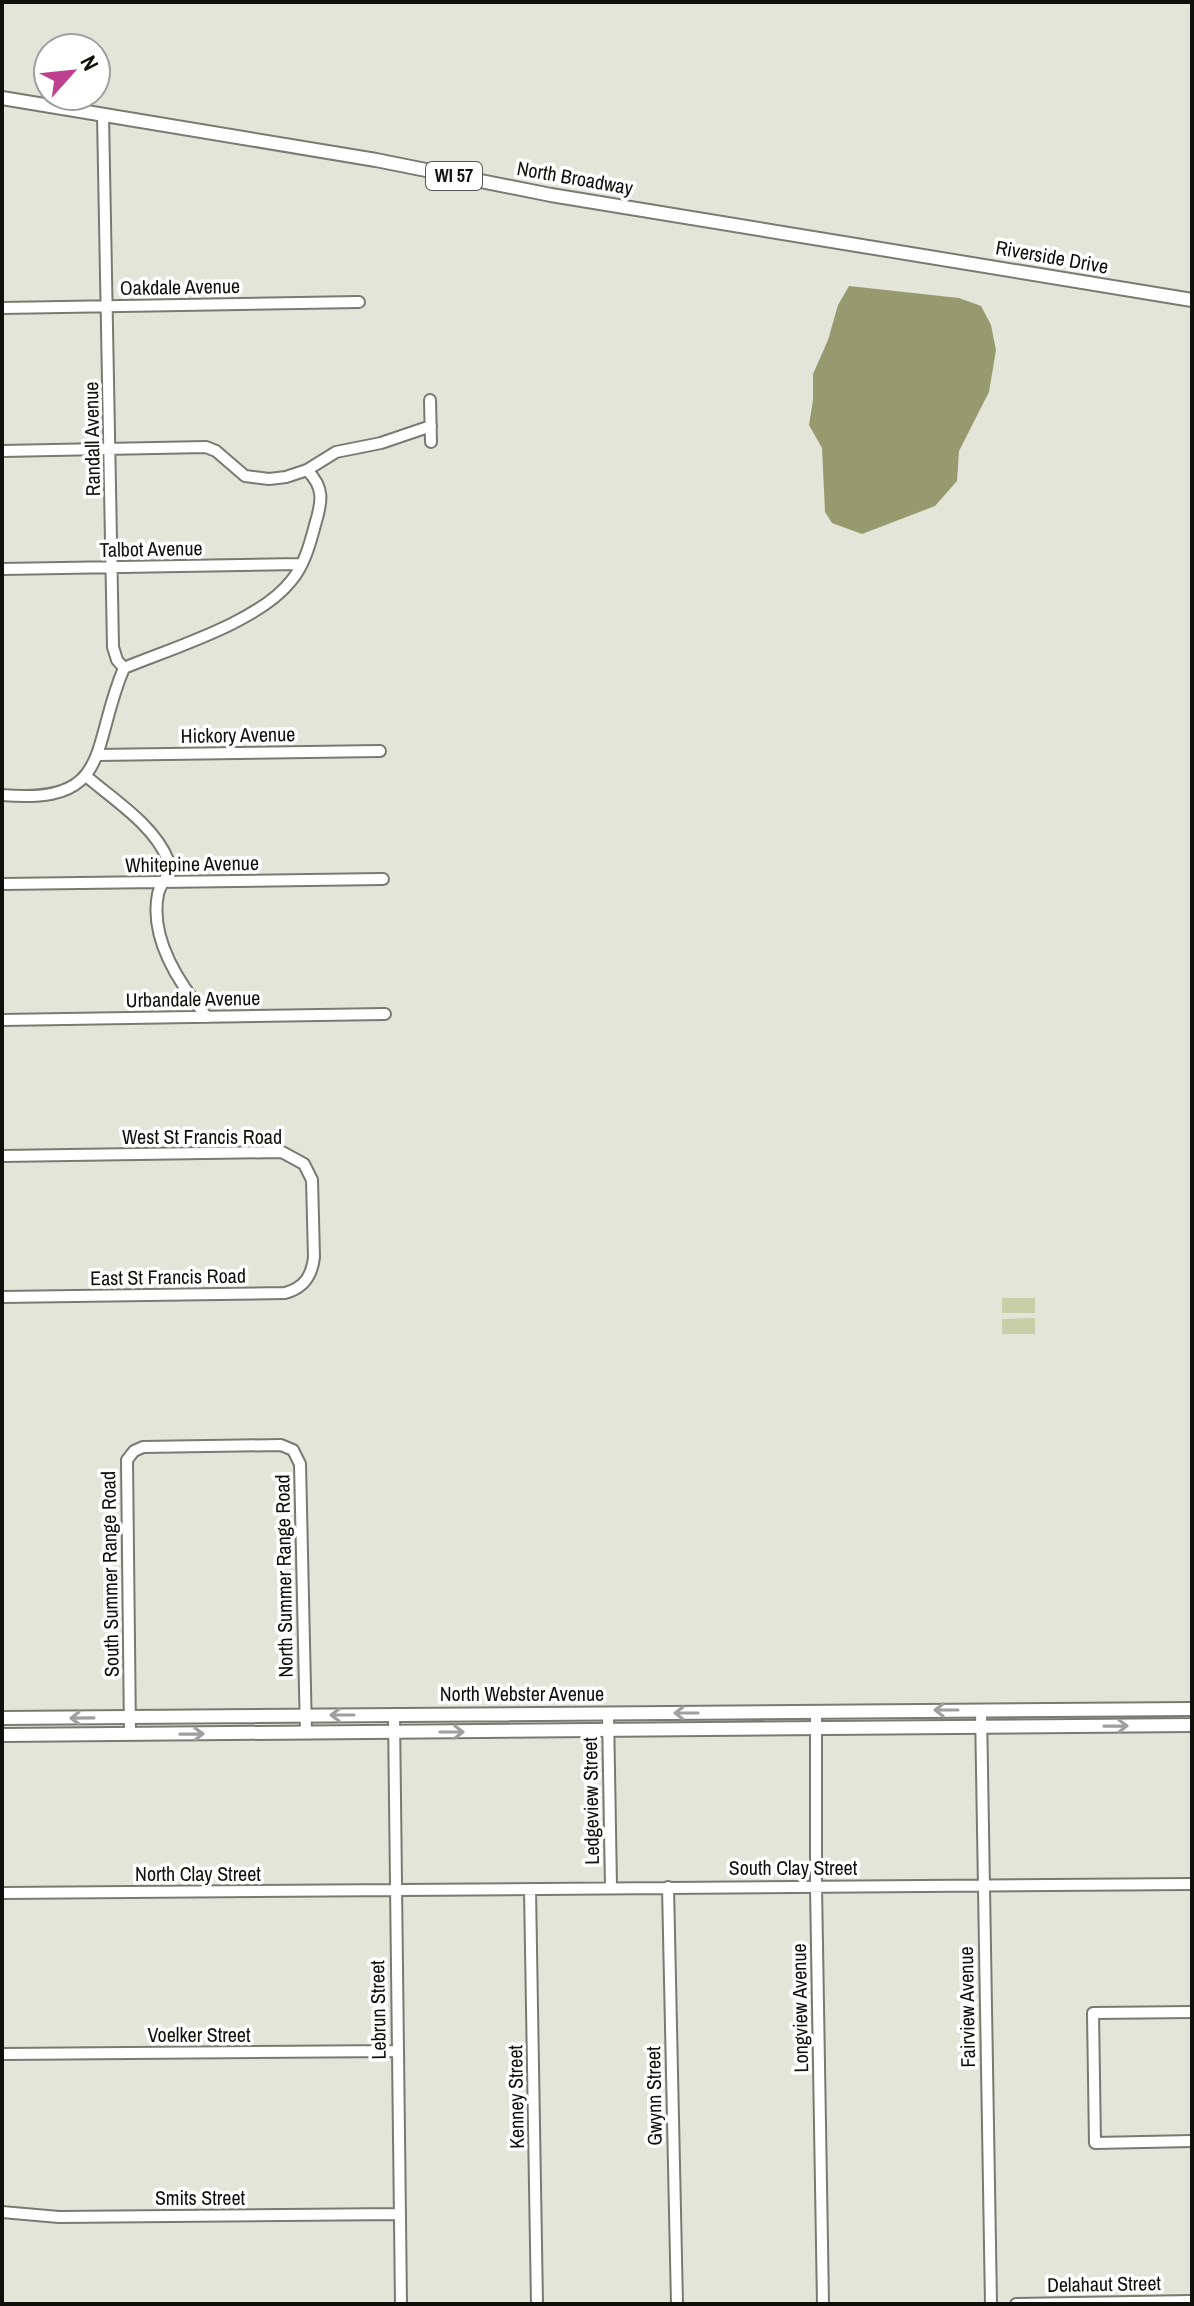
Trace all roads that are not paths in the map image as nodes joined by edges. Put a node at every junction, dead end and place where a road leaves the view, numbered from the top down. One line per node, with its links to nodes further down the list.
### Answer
1 (2, 98): 2 (main road, North Broadway / WI 57)
2 (103, 115): 3 (main road, North Broadway / WI 57); 6 (street, Randall Avenue)
3 (906, 253): 4 (main road, Riverside Drive / WI 57)
4 (1192, 300)
5 (359, 302): 6 (street, Oakdale Avenue)
6 (107, 307): 7 (street, Oakdale Avenue); 11 (street, Randall Avenue)
7 (2, 308)
8 (430, 400): 9 (street)
9 (431, 426): 10 (street); 13 (street)
10 (431, 442)
11 (110, 449): 12 (street); 13 (street); 15 (street, Randall Avenue)
12 (2, 451)
13 (307, 470): 14 (street)
14 (300, 564): 15 (street, Talbot Avenue); 17 (street)
15 (112, 567): 16 (street, Talbot Avenue); 17 (street, Randall Avenue)
16 (2, 569)
17 (124, 668): 19 (street)
18 (380, 751): 19 (street, Hickory Avenue)
19 (97, 755): 20 (street)
20 (86, 776): 21 (street); 23 (street)
21 (2, 795)
22 (383, 879): 23 (street, Whitepine Avenue)
23 (163, 883): 24 (street, Whitepine Avenue); 26 (street)
24 (2, 884)
25 (385, 1014): 26 (street, Urbandale Avenue)
26 (207, 1017): 27 (street, Urbandale Avenue)
27 (2, 1020)
28 (2, 1156): 29 (street, West St Francis Road)
29 (314, 1257): 30 (street, East St Francis Road)
30 (2, 1297)
31 (217, 1446): 37 (street, North Summer Range Road); 38 (street, South Summer Range Road)
32 (1192, 1709): 33 (main road, North Webster Avenue)
33 (981, 1710): 34 (main road, North Webster Avenue, one-way to 34); 41 (street, Fairview Avenue)
34 (816, 1712): 35 (main road, North Webster Avenue, one-way to 35); 42 (street, Longview Avenue)
35 (608, 1713): 36 (main road, North Webster Avenue); 43 (street, Ledgeview Street)
36 (394, 1715): 37 (main road, North Webster Avenue, one-way to 37); 44 (street, Lebrun Street)
37 (306, 1716): 38 (main road, North Webster Avenue); 45 (street, North Summer Range Road)
38 (130, 1717): 39 (main road, North Webster Avenue, one-way to 39); 46 (street, South Summer Range Road)
39 (2, 1718)
40 (1192, 1725): 41 (main road, North Webster Avenue, one-way to 40)
41 (981, 1727): 42 (main road, North Webster Avenue); 49 (street, Fairview Avenue)
42 (816, 1729): 43 (main road, North Webster Avenue); 50 (street, Longview Avenue)
43 (608, 1730): 44 (main road, North Webster Avenue, one-way to 43); 51 (street, Ledgeview Street)
44 (393, 1732): 45 (main road, North Webster Avenue); 54 (street, Lebrun Street)
45 (306, 1733): 46 (main road, North Webster Avenue, one-way to 45)
46 (130, 1734): 47 (main road, North Webster Avenue)
47 (2, 1735)
48 (1192, 1884): 49 (street, South Clay Street)
49 (982, 1885): 50 (street, South Clay Street); 67 (street, Fairview Avenue)
50 (816, 1886): 52 (street, South Clay Street); 66 (street, Longview Avenue)
51 (611, 1887): 52 (street, South Clay Street); 53 (street, South Clay Street)
52 (668, 1887): 65 (street, Gwynn Street)
53 (530, 1889): 54 (street, South Clay Street); 64 (street, Kenney Street)
54 (395, 1890): 55 (street, North Clay Street); 57 (street, Lebrun Street)
55 (2, 1893)
56 (1192, 2012): 59 (street)
57 (397, 2051): 58 (street, Voelker Street); 61 (street, Lebrun Street)
58 (2, 2054)
59 (1192, 2141)
60 (2, 2212): 61 (street, Smits Street)
61 (399, 2214): 63 (street, Lebrun Street)
62 (1192, 2301): 68 (street, Delahaut Street)
63 (401, 2304)
64 (537, 2304)
65 (677, 2304)
66 (823, 2304)
67 (991, 2304)
68 (1016, 2304)

